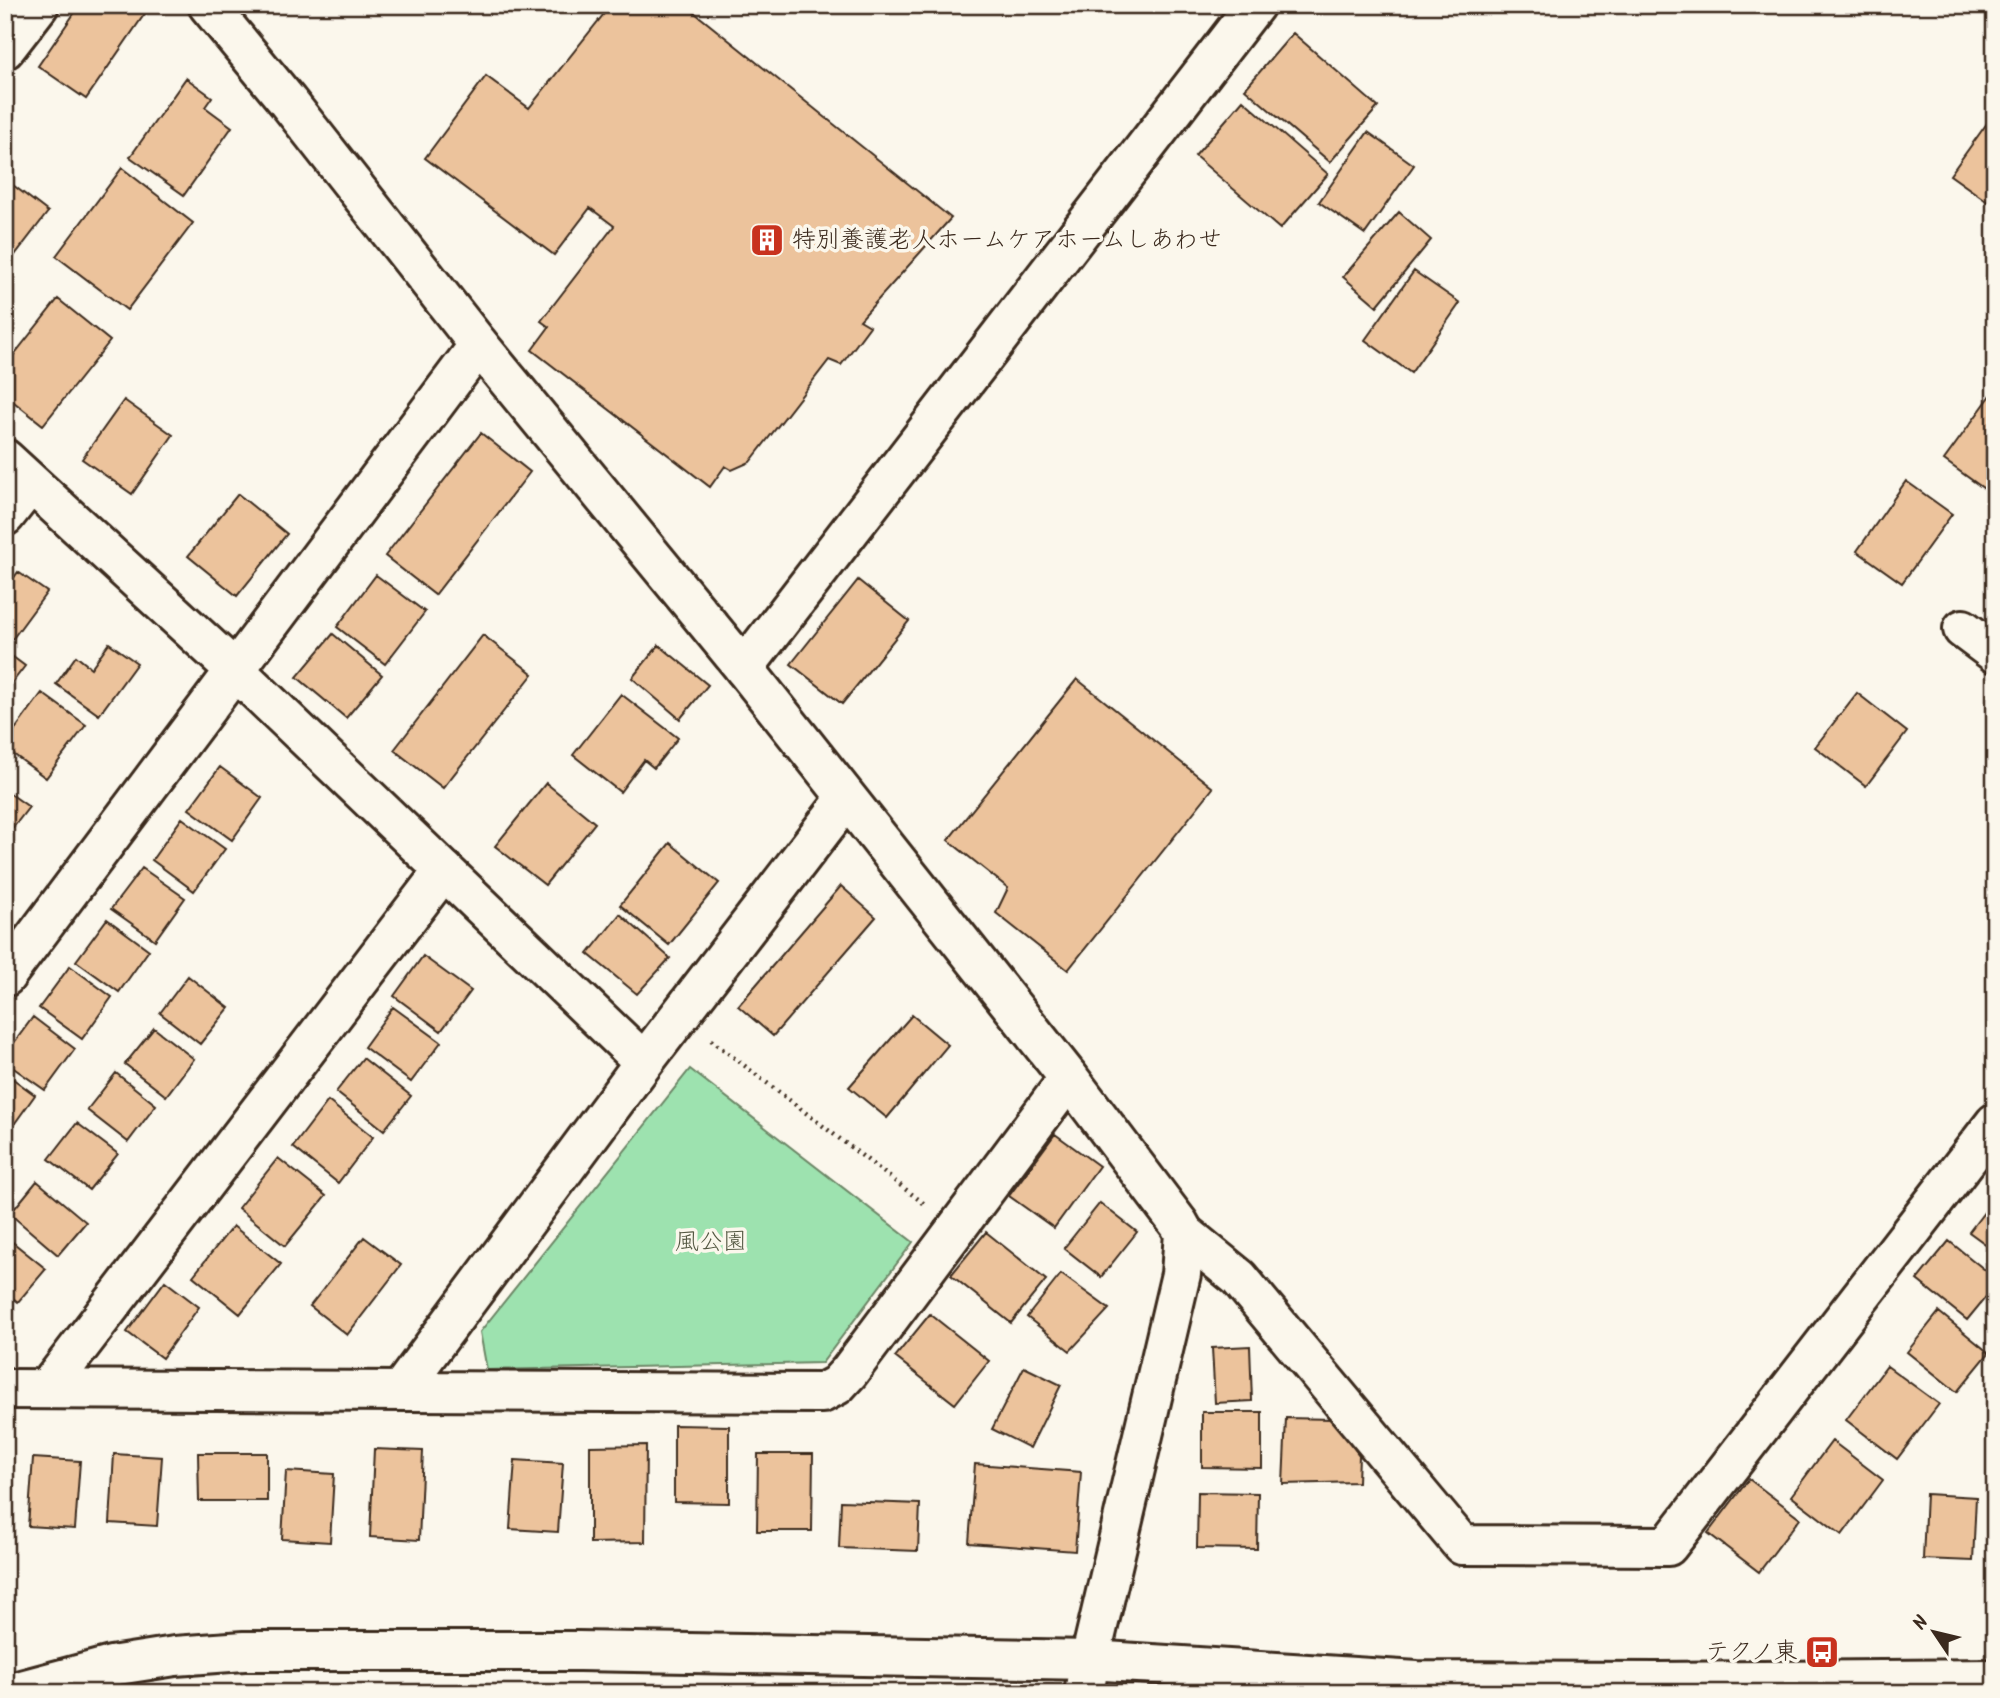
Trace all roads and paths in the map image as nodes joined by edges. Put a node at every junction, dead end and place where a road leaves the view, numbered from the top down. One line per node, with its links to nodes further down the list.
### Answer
1 (39, 5): 4 (street)
2 (208, 5): 5 (street)
3 (1255, 5): 10 (street)
4 (5, 48)
5 (478, 345): 10 (street); 11 (street)
6 (18, 471): 7 (street); 11 (street)
7 (5, 516)
8 (1963, 629): 9 (street)
9 (1995, 653)
10 (744, 668): 12 (street)
11 (236, 671): 13 (street); 14 (street)
12 (846, 799): 15 (street); 17 (street)
13 (444, 870): 16 (street); 22 (street)
14 (5, 977)
15 (680, 1016): 16 (street); 19 (path)
16 (644, 1062): 23 (street)
17 (1069, 1078): 19 (street); 20 (street)
18 (1995, 1123): 20 (street)
19 (957, 1228): 23 (street)
20 (1184, 1233): 24 (street)
21 (5, 1389): 22 (street)
22 (47, 1389): 23 (street)
23 (400, 1391)
24 (1087, 1676): 25 (street); 26 (street)
25 (1995, 1679)
26 (10, 1693)

